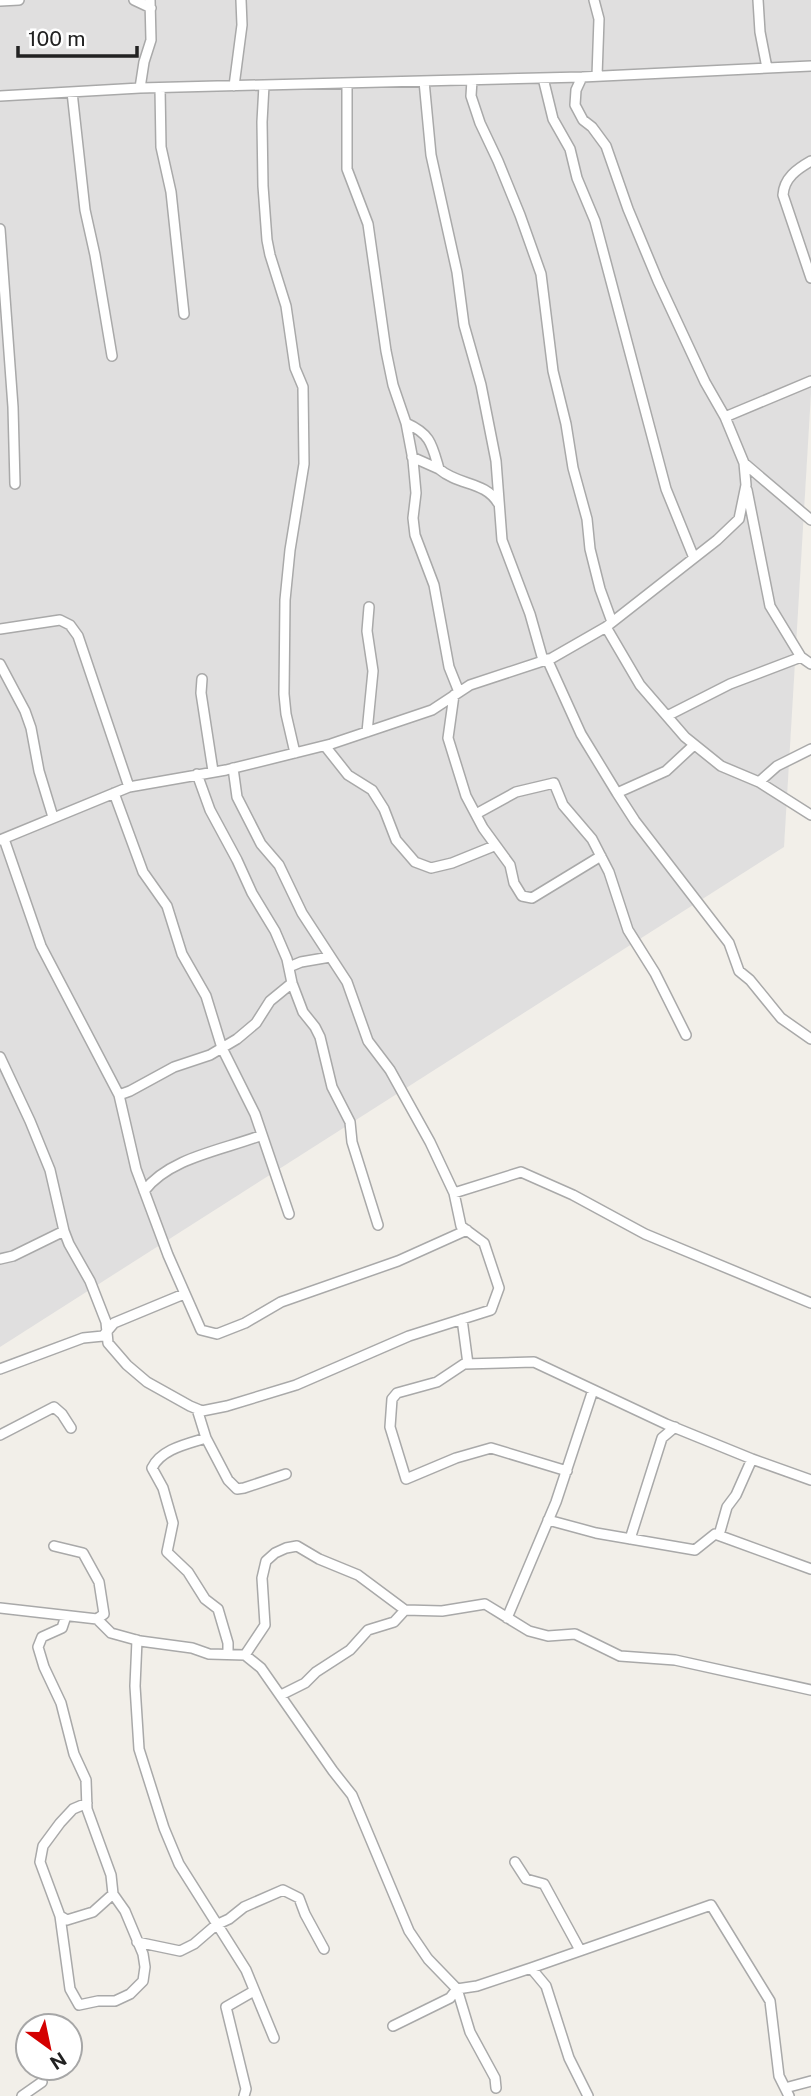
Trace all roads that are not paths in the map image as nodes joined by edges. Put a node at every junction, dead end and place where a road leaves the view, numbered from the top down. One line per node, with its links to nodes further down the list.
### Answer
1 (19, 0): 6 (street)
2 (134, 0): 7 (street)
3 (241, 0): 17 (street)
4 (594, 0): 10 (street)
5 (758, 0): 9 (street)
6 (0, 1)
7 (151, 4): 18 (street)
8 (811, 66): 9 (street)
9 (766, 68): 10 (street)
10 (597, 76): 11 (street)
11 (582, 77): 12 (street); 28 (street)
12 (543, 78): 13 (street); 39 (street)
13 (472, 80): 14 (street); 41 (street)
14 (424, 81): 15 (street); 35 (street)
15 (347, 83): 16 (street); 29 (street)
16 (264, 85): 17 (street); 54 (street)
17 (234, 86): 19 (street)
18 (140, 88): 19 (street); 20 (street)
19 (160, 88): 25 (street)
20 (72, 92): 21 (street); 26 (street)
21 (0, 96)
22 (811, 161): 24 (street)
23 (0, 229): 33 (street)
24 (811, 278)
25 (184, 314)
26 (112, 356)
27 (811, 381): 28 (street)
28 (725, 417): 31 (street)
29 (406, 423): 30 (street); 32 (street)
30 (412, 457): 32 (street); 48 (street)
31 (744, 463): 34 (street); 38 (street)
32 (439, 469): 35 (street)
33 (15, 484)
34 (746, 485): 36 (street); 37 (street)
35 (499, 504): 44 (street)
36 (752, 517): 37 (street); 43 (street)
37 (740, 519): 39 (street)
38 (811, 520)
39 (694, 558): 41 (street)
40 (369, 607): 50 (street)
41 (609, 625): 44 (street); 49 (street)
42 (0, 629): 59 (street)
43 (801, 657): 45 (street); 49 (street)
44 (545, 660): 48 (street); 61 (street)
45 (811, 663)
46 (0, 664): 64 (street)
47 (202, 679): 56 (street)
48 (456, 693): 50 (street); 62 (street)
49 (667, 716): 51 (street)
50 (367, 732): 52 (street)
51 (694, 745): 58 (street); 61 (street)
52 (325, 746): 54 (street); 66 (street)
53 (811, 749): 58 (street)
54 (295, 753): 55 (street)
55 (233, 768): 56 (street); 68 (street)
56 (214, 771): 57 (street)
57 (197, 774): 59 (street); 69 (street)
58 (759, 782): 63 (street)
59 (129, 787): 60 (street)
60 (114, 793): 64 (street); 73 (street)
61 (617, 793): 72 (street)
62 (475, 814): 66 (street); 67 (street)
63 (811, 815)
64 (53, 817): 65 (street)
65 (2, 840): 75 (street)
66 (495, 846): 67 (street)
67 (601, 856): 71 (street)
68 (330, 957): 69 (street); 78 (street)
69 (289, 967): 70 (street)
70 (292, 983): 73 (street); 80 (street)
71 (686, 1035)
72 (811, 1039)
73 (222, 1048): 75 (street); 76 (street)
74 (0, 1057): 82 (street)
75 (119, 1095): 77 (street)
76 (262, 1135): 77 (street); 79 (street)
77 (144, 1191): 84 (street)
78 (454, 1193): 81 (street); 85 (street)
79 (289, 1214)
80 (378, 1225)
81 (467, 1230): 84 (street); 86 (street)
82 (64, 1231): 83 (street); 87 (street)
83 (0, 1259)
84 (184, 1294): 87 (street)
85 (811, 1303)
86 (462, 1319): 88 (street); 91 (street)
87 (108, 1330): 89 (street); 91 (street)
88 (468, 1364): 90 (street); 97 (street)
89 (0, 1369)
90 (593, 1390): 92 (street); 97 (street)
91 (197, 1409): 95 (street)
92 (675, 1427): 96 (street); 102 (street)
93 (71, 1428): 94 (street)
94 (0, 1435)
95 (206, 1438): 98 (street); 111 (street)
96 (751, 1459): 99 (street); 101 (street)
97 (567, 1471): 100 (street)
98 (286, 1474)
99 (811, 1480)
100 (548, 1520): 102 (street); 108 (street)
101 (719, 1535): 102 (street); 104 (street)
102 (630, 1539)
103 (54, 1546): 109 (street)
104 (811, 1569)
105 (0, 1608): 107 (street)
106 (405, 1609): 108 (street); 112 (street); 114 (street)
107 (66, 1616): 109 (street); 115 (street)
108 (507, 1618): 113 (street)
109 (97, 1619): 110 (street)
110 (137, 1640): 111 (street); 119 (street)
111 (228, 1654): 112 (street)
112 (245, 1654): 114 (street)
113 (811, 1689)
114 (281, 1695): 124 (street)
115 (87, 1804): 117 (street); 118 (street)
116 (515, 1862): 122 (street)
117 (113, 1894): 118 (street); 120 (street)
118 (60, 1916): 120 (street)
119 (216, 1925): 120 (street); 121 (street); 125 (street)
120 (137, 1942)
121 (324, 1949)
122 (580, 1951): 123 (street); 131 (street)
123 (531, 1968): 124 (street); 134 (street)
124 (457, 1989): 126 (street); 130 (street)
125 (254, 1991): 127 (street); 133 (street)
126 (393, 2026)
127 (274, 2038)
128 (811, 2081): 131 (street)
129 (42, 2082): 132 (street)
130 (496, 2088)
131 (787, 2092)
132 (22, 2096)
133 (244, 2096)
134 (588, 2096)

